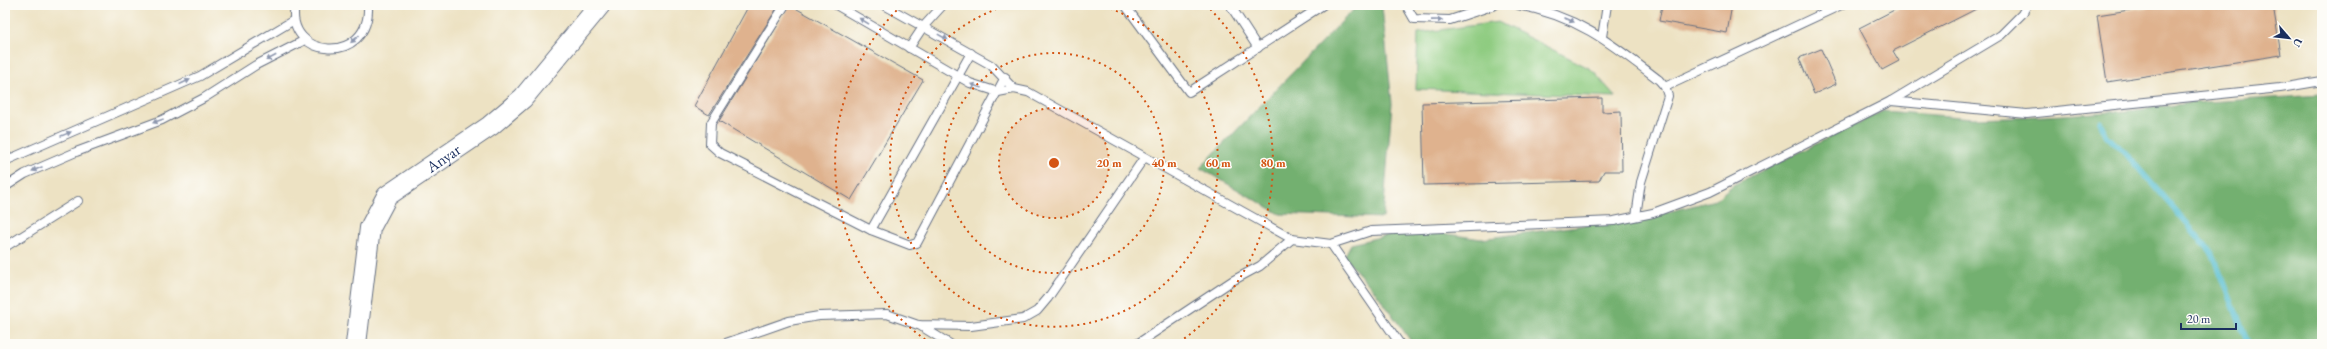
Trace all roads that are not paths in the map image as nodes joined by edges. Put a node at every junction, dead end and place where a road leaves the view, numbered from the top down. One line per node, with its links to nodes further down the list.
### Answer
1 (295, 5): 17 (lane)
2 (368, 5): 20 (lane, one-way to 20)
3 (600, 5): 41 (street, Anyar)
4 (785, 5): 36 (lane)
5 (836, 5): 21 (lane, one-way to 5)
6 (884, 5): 18 (lane)
7 (943, 5): 18 (lane)
8 (1125, 5): 22 (lane)
9 (1230, 5): 22 (lane)
10 (1323, 5): 22 (lane)
11 (1406, 5): 12 (lane, one-way to 12)
12 (1495, 5)
13 (1518, 5): 19 (lane, one-way to 19)
14 (1607, 5): 19 (lane)
15 (1841, 5): 27 (lane)
16 (2027, 5): 30 (lane)
17 (294, 20): 20 (lane); 32 (lane, one-way to 17)
18 (923, 27): 21 (lane); 23 (lane, one-way to 23)
19 (1602, 37): 27 (lane)
20 (305, 40): 33 (lane, one-way to 33)
21 (909, 48): 24 (lane)
22 (1258, 48)
23 (971, 53): 24 (lane); 25 (lane)
24 (957, 77): 29 (lane, one-way to 24); 36 (lane)
25 (1005, 77): 28 (lane); 29 (lane)
26 (2322, 80): 30 (lane)
27 (1665, 87): 35 (lane)
28 (1014, 89): 29 (lane); 31 (lane)
29 (998, 92): 36 (lane)
30 (1891, 101): 35 (lane)
31 (1144, 158): 37 (lane); 40 (lane)
32 (5, 161)
33 (5, 188)
34 (78, 201): 39 (lane)
35 (1636, 216): 38 (lane)
36 (871, 230)
37 (1292, 239): 38 (lane); 44 (lane)
38 (1330, 244): 45 (lane)
39 (5, 247)
40 (918, 325): 42 (lane); 43 (lane)
41 (356, 344)
42 (723, 344)
43 (950, 344)
44 (1137, 344)
45 (1400, 344)

